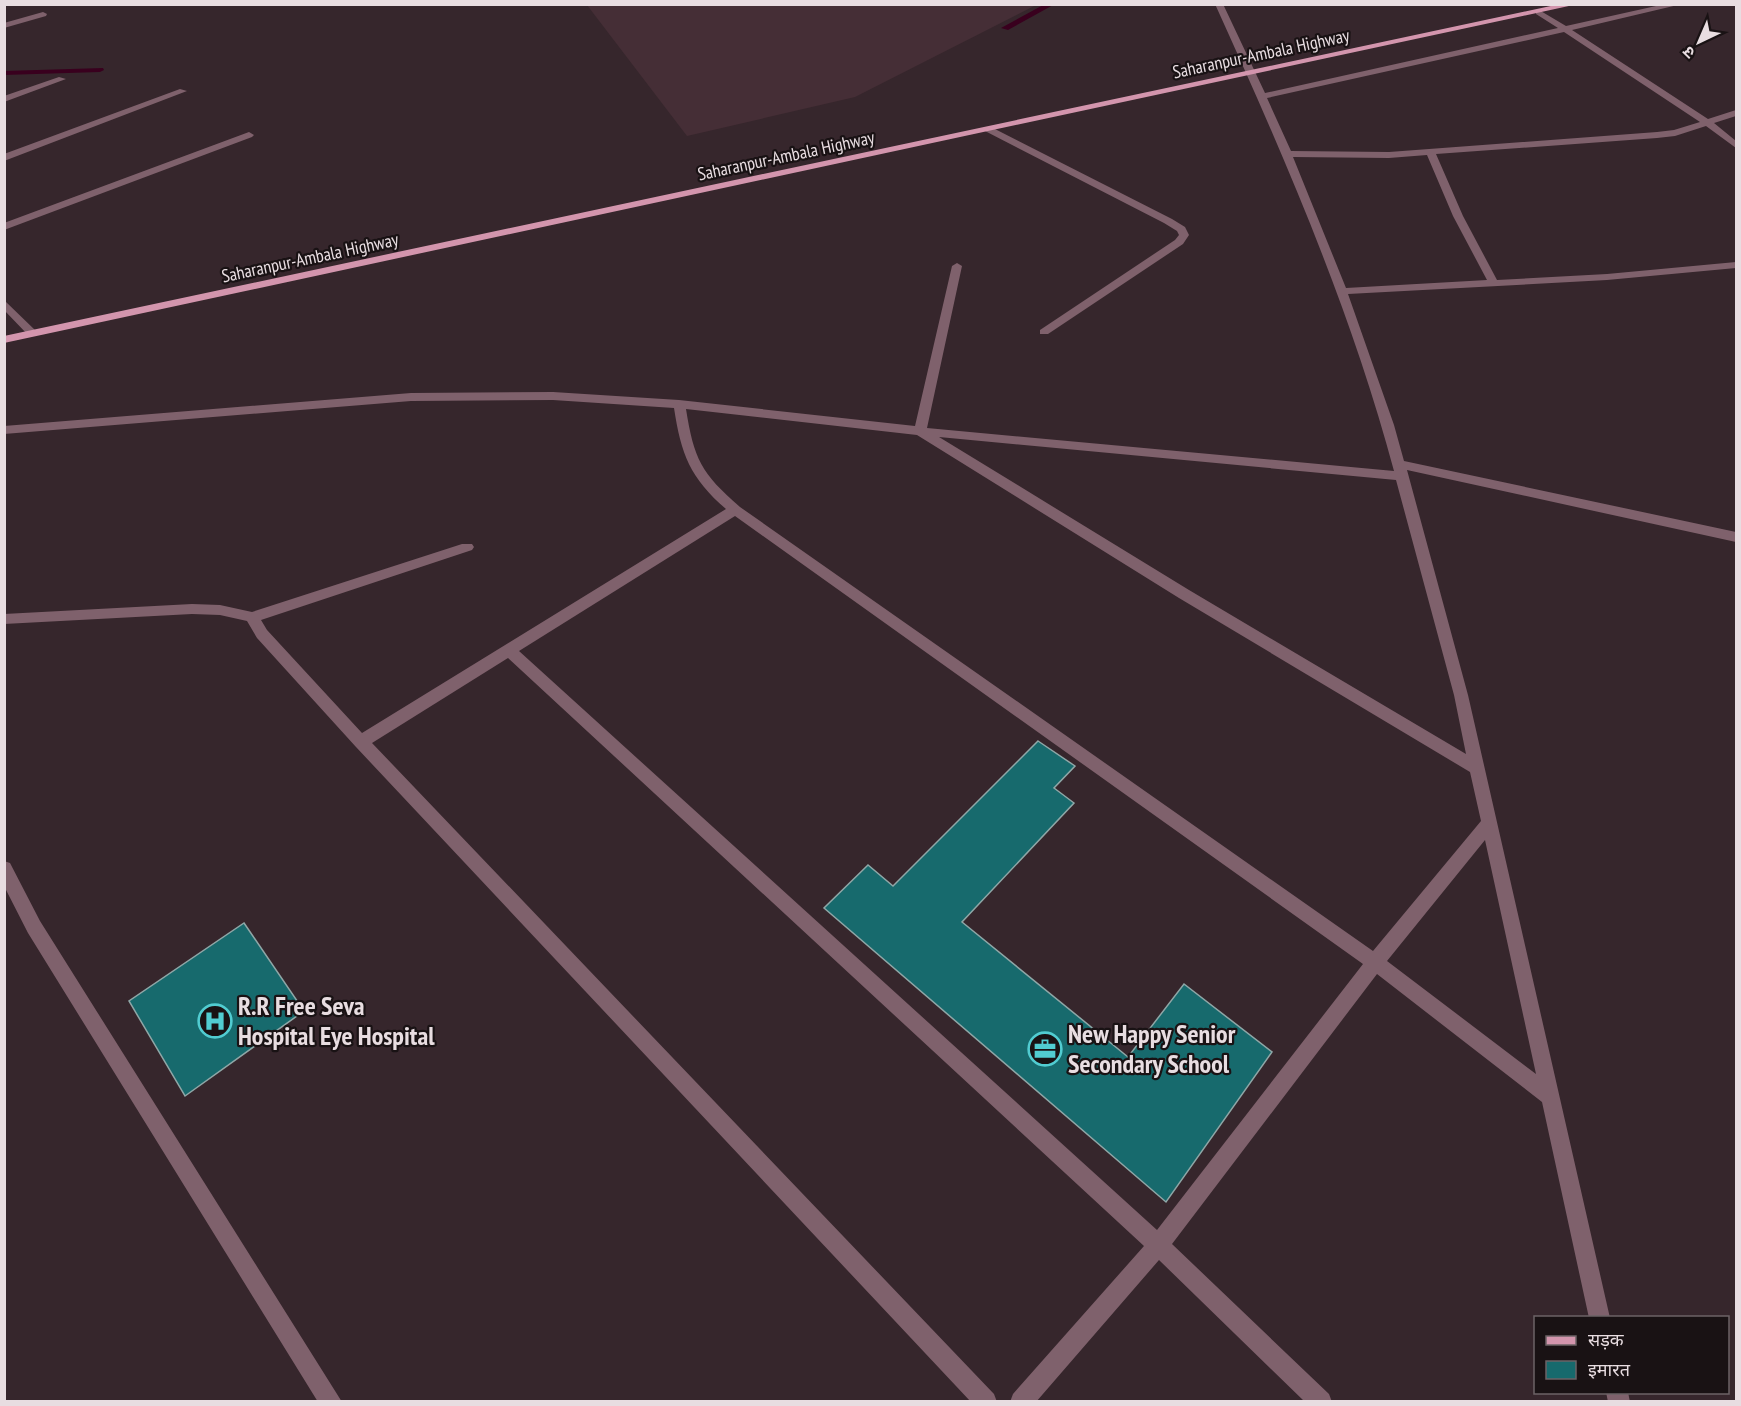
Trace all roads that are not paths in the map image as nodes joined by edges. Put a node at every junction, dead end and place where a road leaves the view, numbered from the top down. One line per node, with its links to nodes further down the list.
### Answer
1 (1219, 4): 8 (street)
2 (1574, 4): 4 (main road, Saharanpur-Ambala Highway)
3 (1678, 4): 7 (street)
4 (1539, 12): 7 (street); 8 (main road, Saharanpur-Ambala Highway)
5 (43, 14): 6 (street)
6 (4, 26)
7 (1566, 29): 11 (street); 14 (street)
8 (1252, 73): 11 (street); 15 (main road, Saharanpur-Ambala Highway)
9 (62, 79): 12 (street)
10 (183, 91): 20 (street)
11 (1262, 96): 19 (street)
12 (4, 99)
13 (1737, 112): 14 (street)
14 (1708, 123): 17 (street); 18 (street)
15 (988, 129): 27 (street); 28 (main road, Saharanpur-Ambala Highway)
16 (249, 135): 21 (street)
17 (1737, 145)
18 (1431, 153): 19 (street); 24 (street)
19 (1287, 154): 25 (street)
20 (4, 158)
21 (4, 227)
22 (1737, 265): 24 (street)
23 (957, 266): 32 (street)
24 (1494, 284): 25 (street)
25 (1342, 291): 33 (street)
26 (4, 303): 28 (street)
27 (1044, 332)
28 (33, 334): 29 (main road, Saharanpur-Ambala Highway)
29 (4, 340)
30 (679, 404): 31 (street); 32 (street); 34 (street)
31 (4, 430)
32 (920, 430): 33 (street); 41 (street)
33 (1400, 470): 35 (street); 41 (street)
34 (735, 510): 39 (street); 44 (street)
35 (1737, 537)
36 (466, 547): 37 (street)
37 (252, 617): 38 (street); 40 (street)
38 (4, 619)
39 (509, 651): 40 (street); 46 (street)
40 (361, 742): 49 (street)
41 (1477, 768): 42 (street)
42 (1488, 824): 44 (street); 45 (street)
43 (4, 868): 48 (street)
44 (1375, 962): 45 (street); 46 (street)
45 (1551, 1097): 47 (street)
46 (1158, 1245): 50 (street); 51 (street)
47 (1600, 1316)
48 (331, 1401)
49 (986, 1401)
50 (1021, 1401)
51 (1322, 1401)

